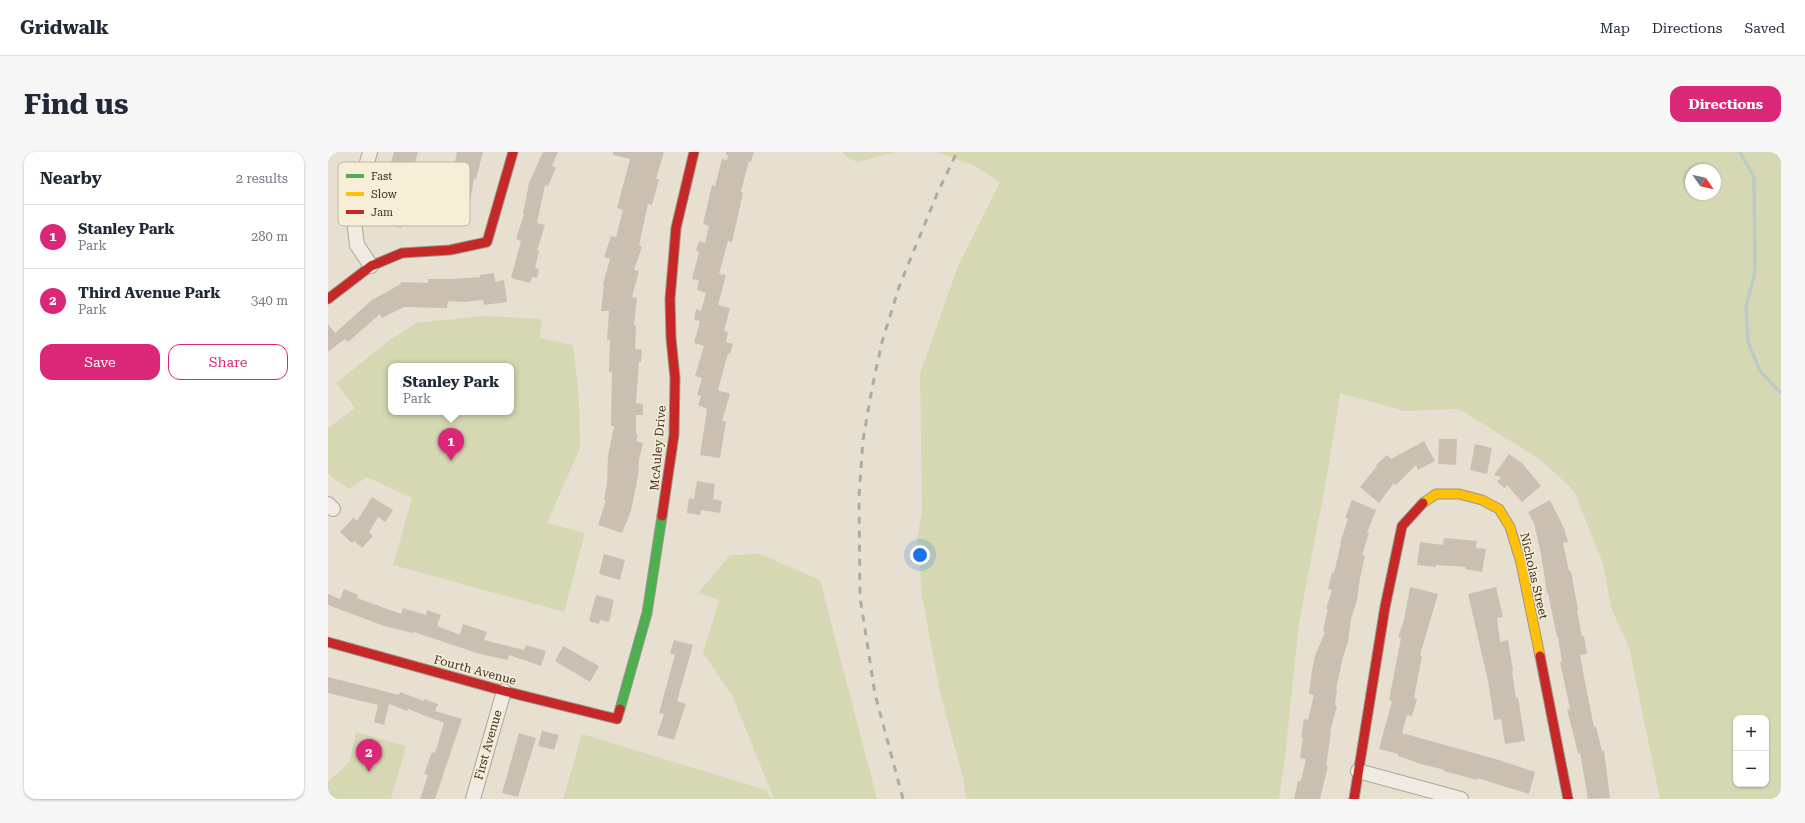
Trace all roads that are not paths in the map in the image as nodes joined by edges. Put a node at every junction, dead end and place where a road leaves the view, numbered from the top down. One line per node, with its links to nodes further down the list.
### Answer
1 (370, 152): 4 (street)
2 (513, 152): 6 (street)
3 (694, 152): 10 (street, McAuley Drive)
4 (367, 162)
5 (355, 226): 6 (street)
6 (371, 266): 7 (street)
7 (328, 300)
8 (328, 642): 9 (street, Fourth Avenue)
9 (504, 691): 10 (street, Fourth Avenue); 12 (street, First Avenue)
10 (617, 719)
11 (1358, 771): 13 (street, Nicholas Street); 14 (street); 15 (street, Nicholas Street)
12 (473, 799)
13 (1354, 799)
14 (1461, 799)
15 (1568, 799)

